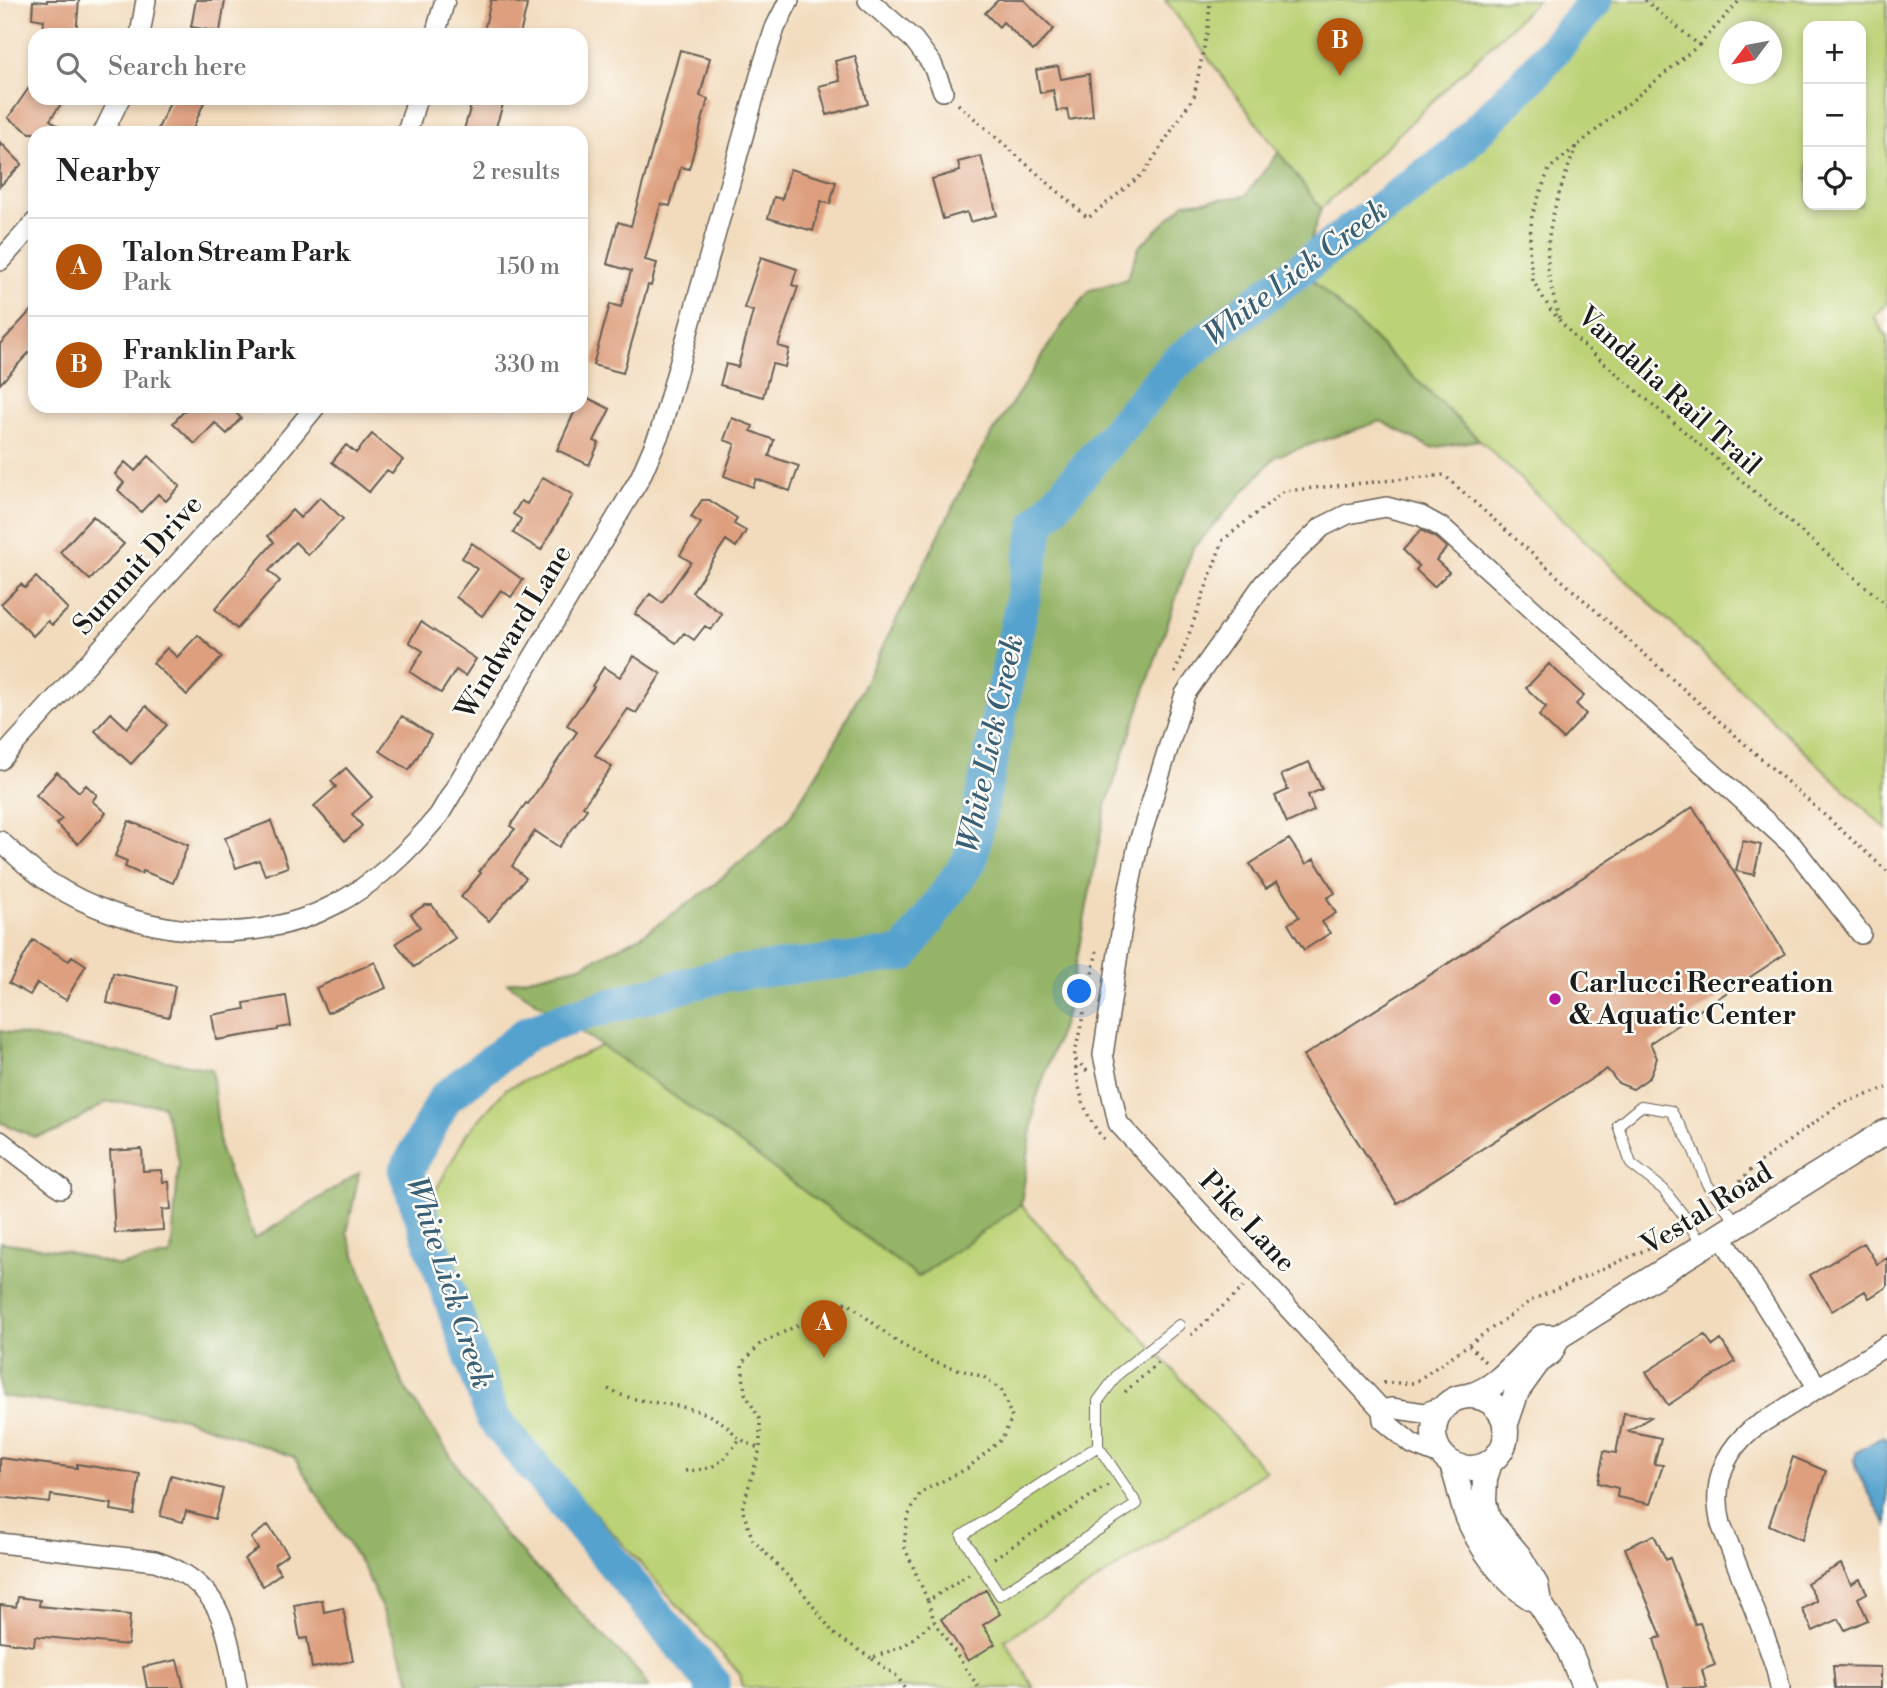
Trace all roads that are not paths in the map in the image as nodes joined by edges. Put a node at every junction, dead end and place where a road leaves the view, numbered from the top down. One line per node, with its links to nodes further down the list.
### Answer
1 (146, 0): 5 (street)
2 (444, 0): 6 (street)
3 (789, 0): 16 (street, Windward Lane)
4 (867, 0): 7 (street)
5 (141, 28)
6 (437, 28)
7 (943, 91)
8 (117, 105): 10 (street)
9 (415, 105): 11 (street)
10 (106, 126)
11 (409, 126)
12 (28, 230): 13 (street)
13 (0, 261)
14 (310, 413): 15 (street, Summit Drive)
15 (0, 760)
16 (0, 841)
17 (1861, 934): 27 (street, Pike Lane)
18 (1887, 1131): 21 (street, Vestal Road)
19 (0, 1141): 20 (street)
20 (61, 1188)
21 (1721, 1236): 21 (lane); 23 (street, Vestal Road); 25 (street)
22 (1179, 1325): 29 (lane)
23 (1558, 1337): 26 (street, Vestal Road); 28 (street, Vestal Road)
24 (1887, 1345): 25 (street)
25 (1818, 1388): 36 (street)
26 (1457, 1401): 27 (street); 28 (street); 30 (street)
27 (1382, 1410): 30 (street, Pike Lane)
28 (1505, 1426): 31 (street)
29 (1098, 1446): 29 (lane)
30 (1447, 1460): 31 (street); 33 (street)
31 (1490, 1462): 33 (street)
32 (0, 1543): 34 (street)
33 (1539, 1602): 35 (street)
34 (237, 1688)
35 (1585, 1688)
36 (1780, 1688)

